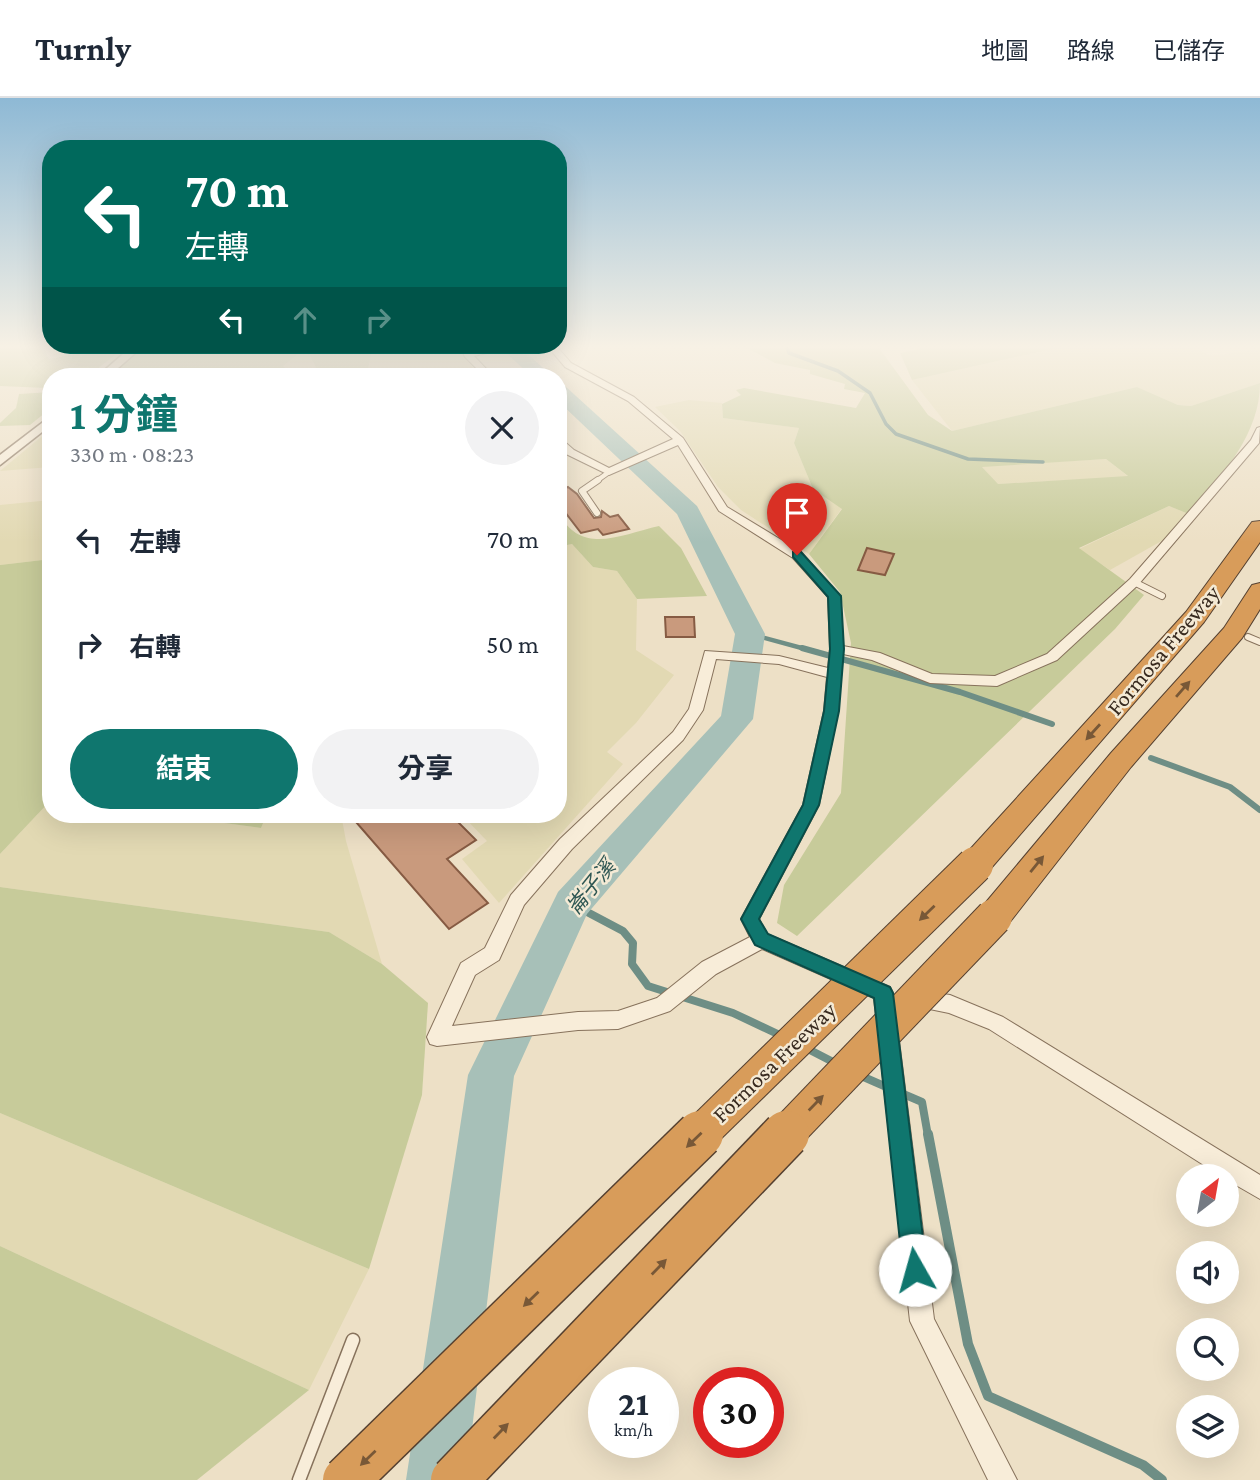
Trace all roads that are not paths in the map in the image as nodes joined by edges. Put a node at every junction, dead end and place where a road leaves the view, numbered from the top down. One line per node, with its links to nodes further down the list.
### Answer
1 (647, 412): 4 (street)
2 (42, 426): 6 (street)
3 (1260, 430): 10 (street)
4 (680, 440): 7 (street); 15 (street)
5 (567, 449): 7 (street)
6 (0, 461)
7 (609, 472): 8 (lane)
8 (597, 513)
9 (1260, 527): 22 (highway, Formosa Freeway, one-way to 22, bridge)
10 (1134, 582): 12 (lane); 15 (street)
11 (1260, 590): 23 (highway, Formosa Freeway, one-way to 11, bridge)
12 (1162, 596)
13 (1248, 637): 14 (lane)
14 (1260, 642)
15 (837, 649): 16 (street)
16 (834, 674): 17 (street); 17 (street)
17 (761, 940): 18 (street)
18 (883, 993): 19 (street); 24 (street)
19 (1260, 1188)
20 (354, 1340): 21 (lane)
21 (299, 1480)
22 (346, 1480)
23 (454, 1480)
24 (1003, 1480)

